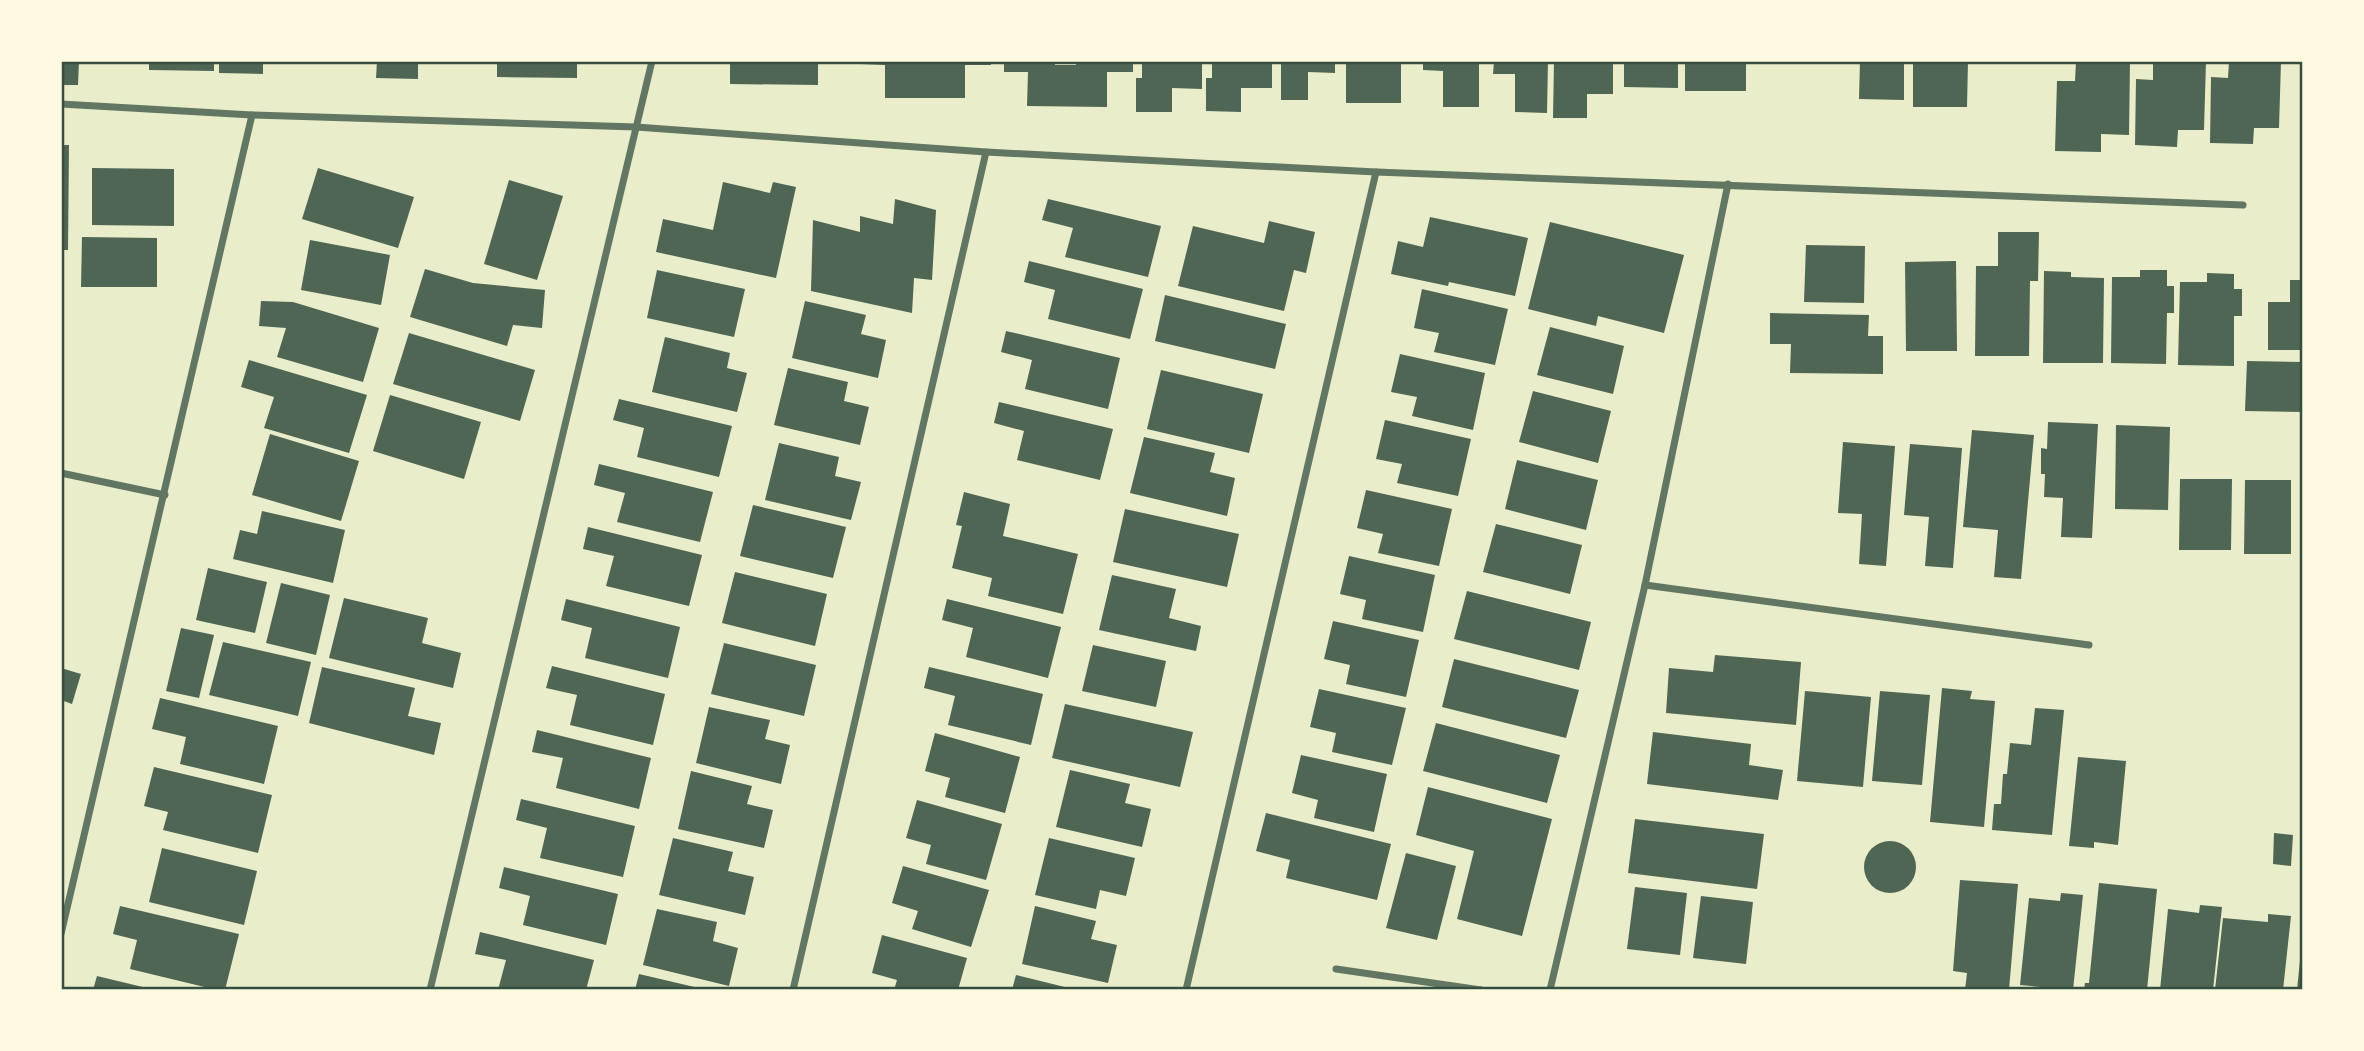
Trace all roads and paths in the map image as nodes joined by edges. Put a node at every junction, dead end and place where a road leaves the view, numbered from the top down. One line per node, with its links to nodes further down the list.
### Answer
1 (652, 61): 4 (street)
2 (61, 104): 3 (street)
3 (252, 115): 4 (street); 10 (street)
4 (636, 127): 5 (street); 15 (street)
5 (986, 152): 6 (street); 16 (street)
6 (1376, 172): 7 (street); 17 (street)
7 (1728, 184): 8 (street); 11 (street)
8 (2243, 205)
9 (61, 473): 10 (street)
10 (165, 495): 13 (street)
11 (1645, 585): 12 (street); 19 (street)
12 (2090, 645)
13 (61, 934)
14 (1336, 969): 18 (street)
15 (430, 990)
16 (793, 990)
17 (1186, 990)
18 (1481, 990)
19 (1550, 990)

